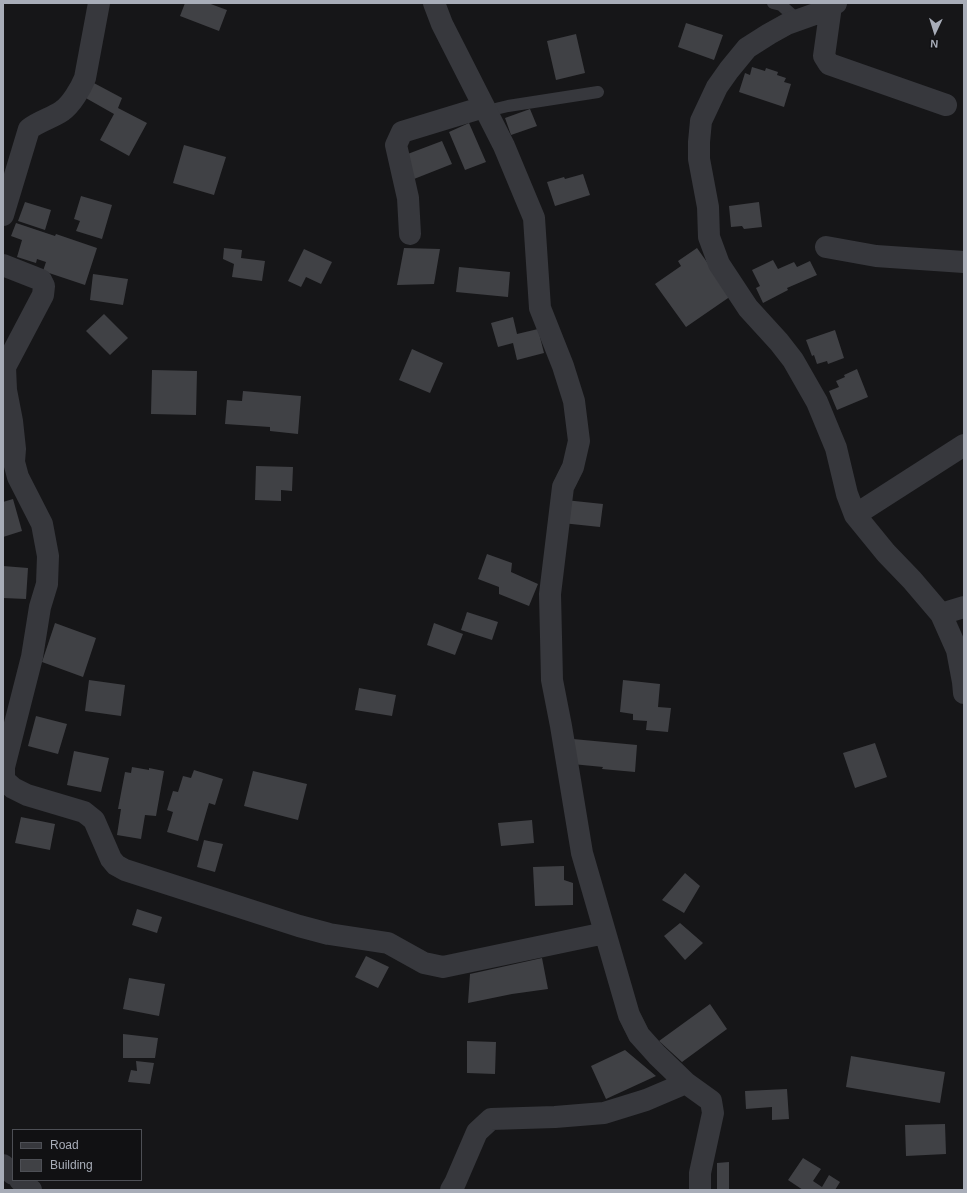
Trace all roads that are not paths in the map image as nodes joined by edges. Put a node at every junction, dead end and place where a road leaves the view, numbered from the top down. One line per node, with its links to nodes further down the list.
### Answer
1 (99, 3): 9 (street)
2 (434, 3): 8 (street)
3 (773, 3): 5 (lane)
4 (834, 5): 5 (street); 7 (street)
5 (798, 20): 15 (street)
6 (598, 92): 8 (lane)
7 (946, 105)
8 (486, 109): 10 (street); 19 (street)
9 (3, 215)
10 (410, 234)
11 (826, 247): 12 (street)
12 (964, 262)
13 (3, 265): 19 (street)
14 (964, 445): 15 (street)
15 (855, 516): 17 (street)
16 (964, 607): 17 (street)
17 (941, 614): 18 (street)
18 (964, 693)
19 (605, 933): 20 (street)
20 (686, 1083): 25 (street); 26 (street)
21 (3, 1165): 22 (street)
22 (12, 1173)
23 (21, 1181): 24 (street)
24 (32, 1190)
25 (451, 1190)
26 (700, 1190)

